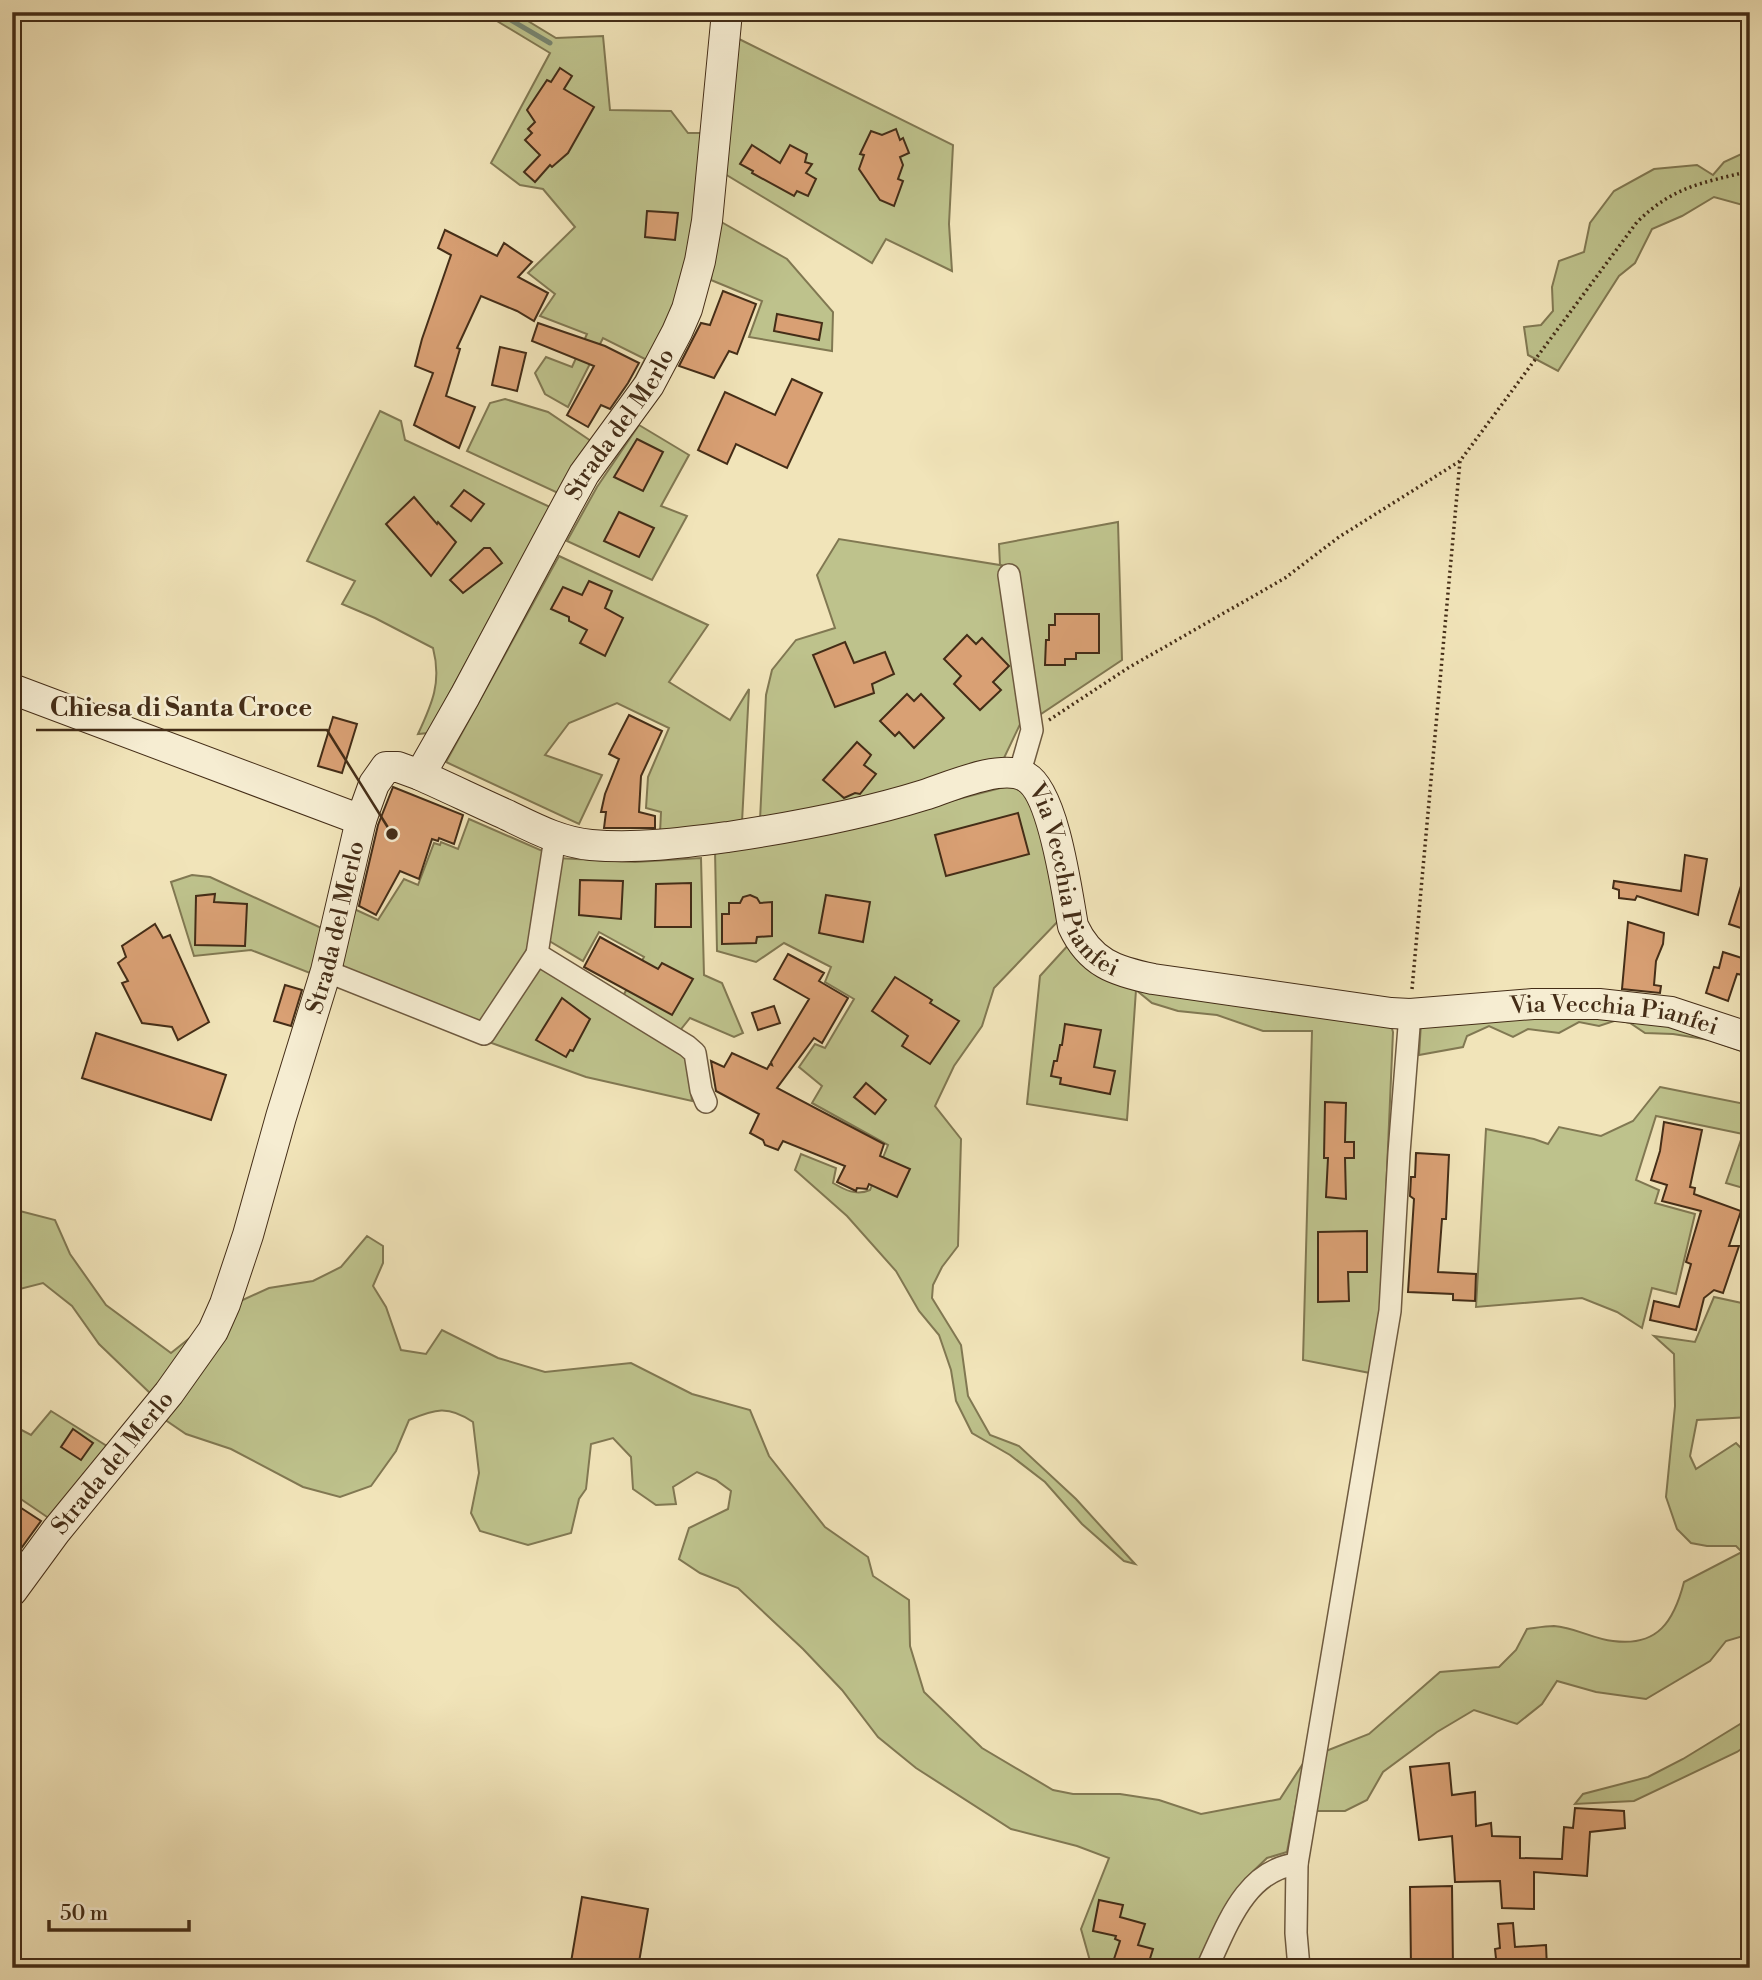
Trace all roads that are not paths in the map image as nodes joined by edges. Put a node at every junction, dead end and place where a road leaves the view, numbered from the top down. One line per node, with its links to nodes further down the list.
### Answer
1 (727, 12): 4 (street, Strada del Merlo)
2 (1009, 575): 5 (street)
3 (12, 689): 6 (street)
4 (420, 775): 6 (street, Strada del Merlo); 7 (street, Via Vecchia Pianfei)
5 (1019, 775): 7 (street, Via Vecchia Pianfei); 10 (street, Via Vecchia Pianfei)
6 (361, 820): 9 (street, Strada del Merlo)
7 (555, 838): 8 (street)
8 (537, 954): 9 (street); 12 (street)
9 (326, 971): 13 (street, Strada del Merlo)
10 (1410, 1014): 11 (street, Via Vecchia Pianfei); 14 (street)
11 (1750, 1038)
12 (706, 1102)
13 (12, 1591)
14 (1297, 1864): 15 (street); 16 (street)
15 (1207, 1968)
16 (1299, 1968)

